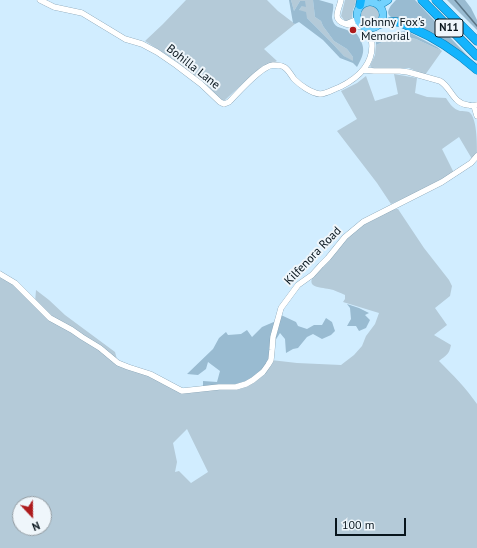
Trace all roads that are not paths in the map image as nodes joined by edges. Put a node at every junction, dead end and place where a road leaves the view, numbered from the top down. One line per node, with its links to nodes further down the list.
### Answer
1 (40, 0): 14 (street, Bohilla Lane)
2 (341, 0): 9 (street)
3 (388, 0): 7 (main road)
4 (422, 0): 13 (highway, N11)
5 (436, 0): 12 (highway, N11)
6 (361, 3): 7 (main road); 8 (main road)
7 (380, 5): 10 (main road)
8 (358, 19): 9 (street); 11 (main road)
9 (346, 24): 11 (street)
10 (380, 24): 11 (main road); 15 (highway, N11)
11 (367, 27): 14 (street, Bohilla Lane)
12 (477, 41)
13 (477, 56)
14 (364, 70): 16 (street)
15 (477, 70)
16 (475, 105): 17 (street)
17 (477, 116)
18 (477, 156): 19 (street, Kilfenora Road)
19 (0, 274)

